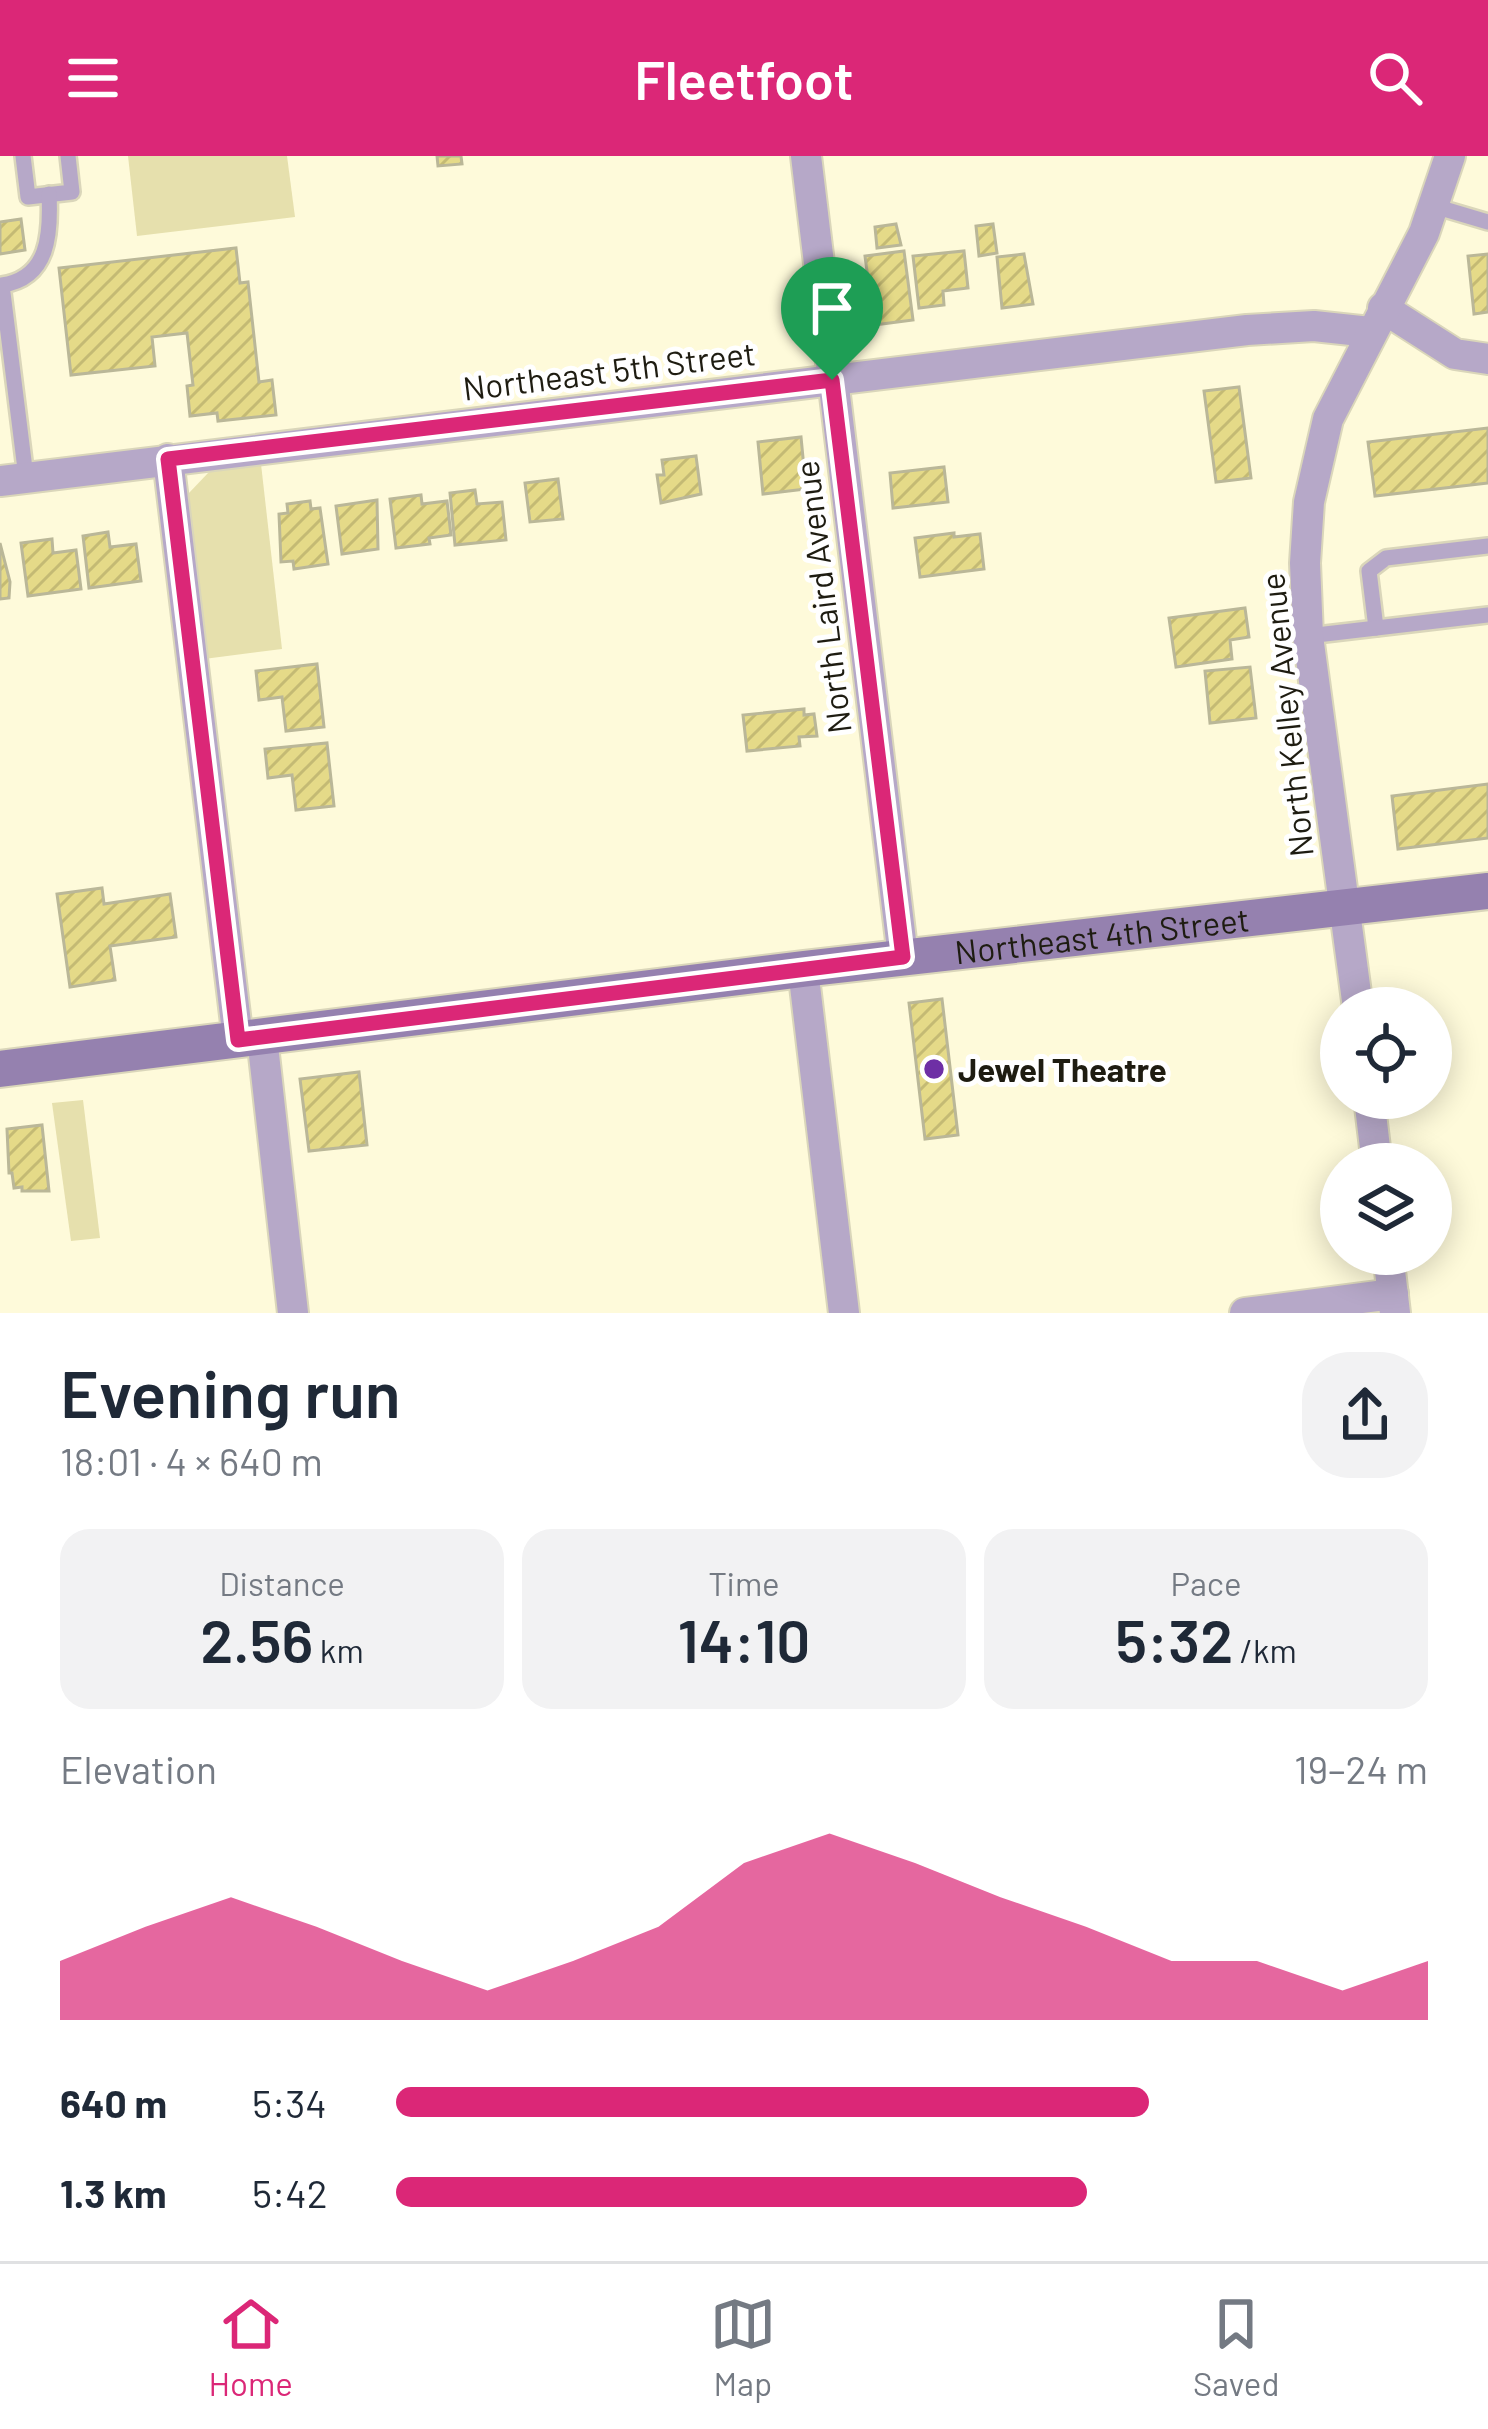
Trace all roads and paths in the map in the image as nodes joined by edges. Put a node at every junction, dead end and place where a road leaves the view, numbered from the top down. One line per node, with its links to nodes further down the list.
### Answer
1 (23, 156): 5 (lane)
2 (68, 156): 5 (lane)
3 (806, 156): 10 (street, North Laird Avenue)
4 (1450, 156): 6 (street, North Kelley Avenue)
5 (49, 194): 12 (lane)
6 (1434, 206): 7 (lane); 8 (street, North Kelley Avenue)
7 (1488, 223)
8 (1377, 320): 9 (street, Northeast 5th Street); 10 (street, Northeast 5th Street); 16 (street, North Kelley Avenue)
9 (1488, 359)
10 (832, 380): 11 (street, Northeast 5th Street); 19 (street, North Laird Avenue)
11 (168, 459): 12 (street, Northeast 5th Street); 22 (street)
12 (13, 479)
13 (1488, 546): 15 (lane)
14 (1488, 615): 15 (lane)
15 (1376, 628): 16 (lane)
16 (1308, 636): 18 (street, North Kelley Avenue)
17 (1488, 891): 18 (main road, Northeast 4th Street)
18 (1344, 907): 19 (main road, Northeast 4th Street); 21 (street, North Kelley Avenue)
19 (903, 957): 20 (main road, Northeast 4th Street)
20 (802, 969): 22 (main road, Northeast 4th Street); 26 (street)
21 (1355, 987)
22 (250, 1039): 23 (main road, Northeast 4th Street); 25 (street)
23 (0, 1069)
24 (1394, 1304): 27 (street)
25 (293, 1313)
26 (844, 1313)
27 (1245, 1313)

